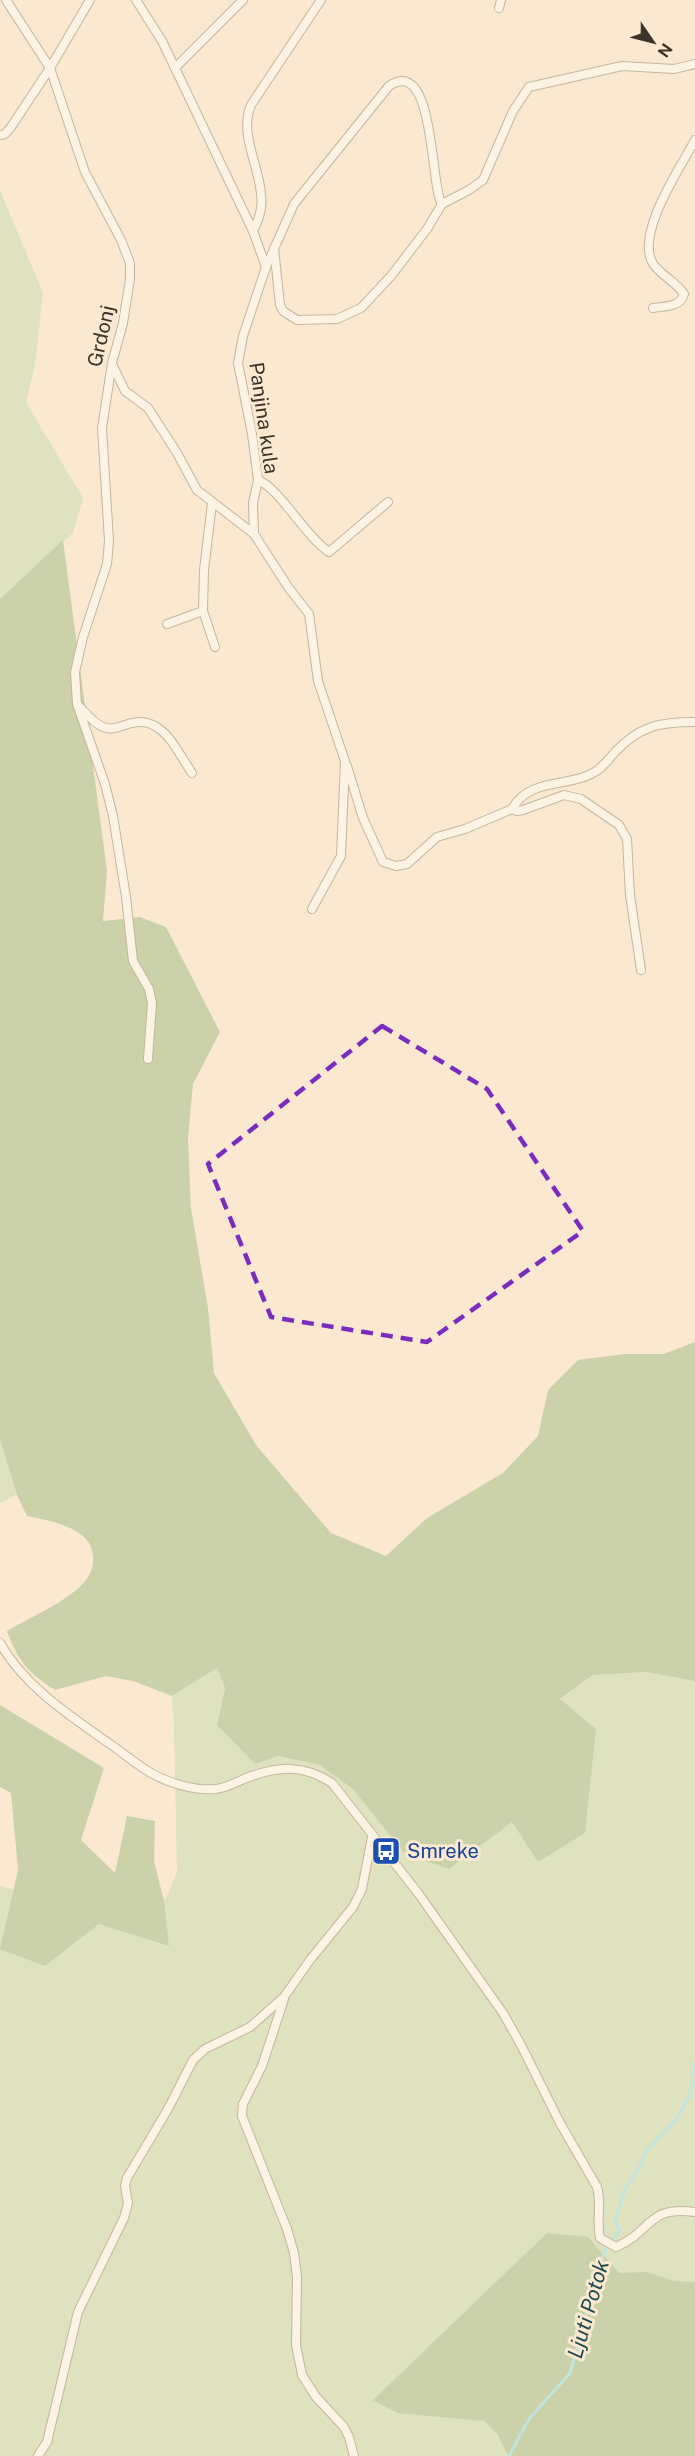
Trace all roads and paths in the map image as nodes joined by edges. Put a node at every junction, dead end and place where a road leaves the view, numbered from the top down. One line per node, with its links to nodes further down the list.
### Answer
1 (6, 0): 7 (street, Grdonj)
2 (90, 0): 7 (street)
3 (136, 0): 8 (street)
4 (243, 0): 8 (street)
5 (321, 0): 12 (street)
6 (695, 64): 11 (street)
7 (50, 68): 9 (street); 16 (street, Grdonj)
8 (175, 68): 12 (street)
9 (0, 135)
10 (695, 140): 15 (street)
11 (442, 204): 13 (street); 13 (street, Panjina kula)
12 (254, 231): 14 (street)
13 (274, 248): 14 (street, Panjina kula)
14 (266, 267): 17 (street, Panjina kula)
15 (653, 308)
16 (112, 363): 19 (street); 24 (street, Grdonj)
17 (258, 480): 18 (street); 20 (street, Panjina kula)
18 (388, 502)
19 (212, 503): 20 (street); 21 (street)
20 (254, 534): 26 (street)
21 (203, 611): 22 (street); 23 (street)
22 (167, 624)
23 (215, 646)
24 (77, 704): 27 (street); 31 (street, Grdonj)
25 (695, 722): 28 (street)
26 (345, 760): 28 (street); 29 (street)
27 (192, 773)
28 (512, 808): 30 (street)
29 (312, 909)
30 (641, 970)
31 (148, 1059)
32 (0, 1643): 33 (street)
33 (372, 1837): 34 (street); 35 (street)
34 (284, 1997): 36 (street); 37 (street)
35 (695, 2212)
36 (38, 2456)
37 (354, 2456)

